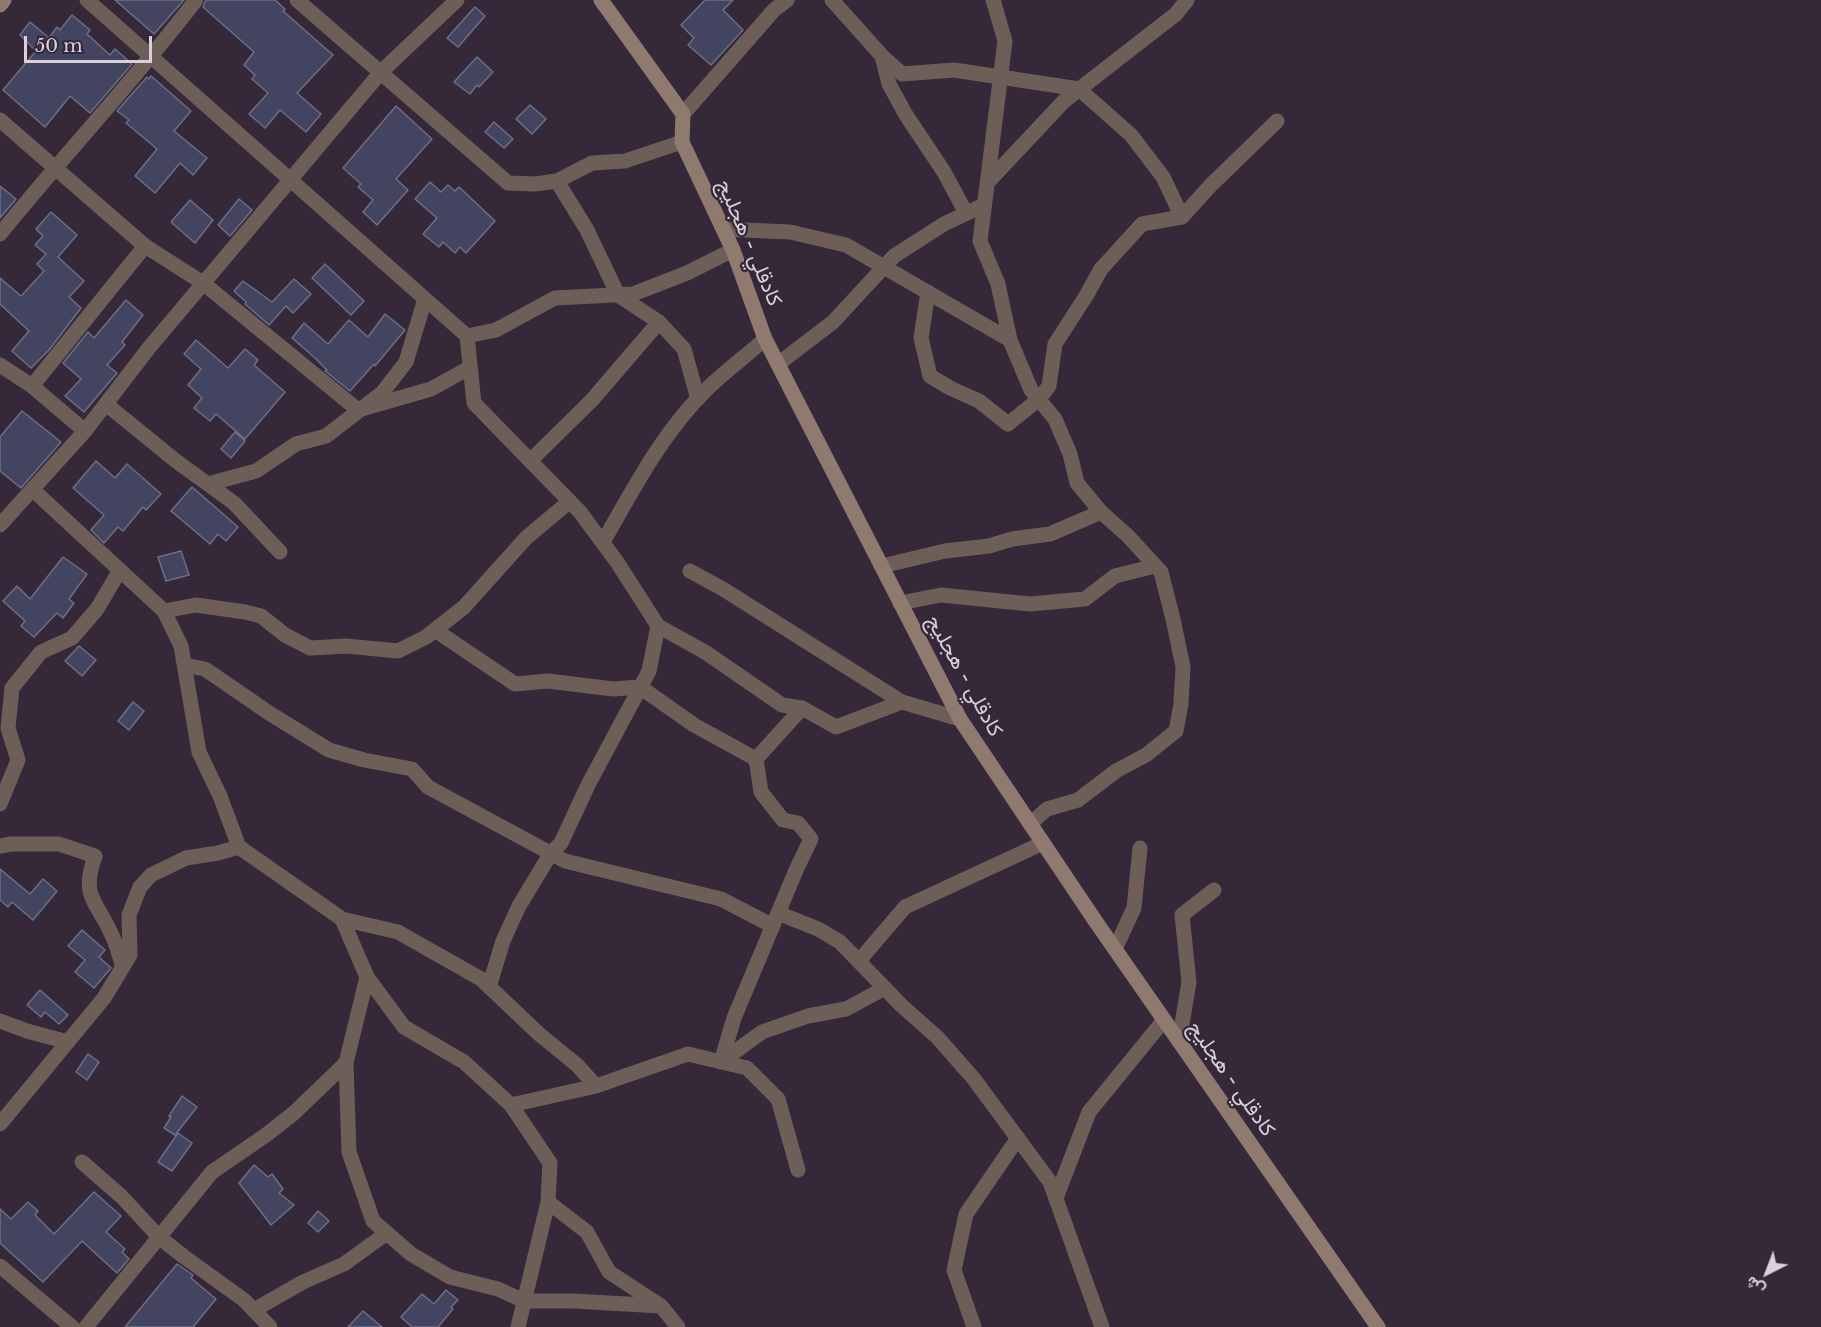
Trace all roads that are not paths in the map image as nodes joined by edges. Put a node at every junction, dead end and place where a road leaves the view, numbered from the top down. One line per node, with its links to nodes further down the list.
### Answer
1 (4, 0): 11 (street)
2 (87, 0): 12 (street)
3 (196, 0): 12 (street)
4 (297, 0): 14 (street)
5 (457, 0): 14 (street)
6 (601, 0): 17 (street)
7 (788, 0): 17 (street)
8 (832, 0): 13 (street)
9 (1186, 1): 16 (street)
10 (997, 2): 15 (street)
11 (0, 5)
12 (150, 56): 21 (street); 22 (street)
13 (882, 56): 15 (street); 26 (street)
14 (381, 72): 22 (street); 23 (street)
15 (1001, 77): 16 (street); 24 (street)
16 (1079, 89): 24 (street); 27 (street)
17 (683, 114): 20 (street, كادقلي - هجليج)
18 (0, 120): 21 (street)
19 (1276, 121): 27 (street)
20 (682, 142): 23 (street); 28 (street, كادقلي - هجليج)
21 (53, 168): 29 (street); 30 (street)
22 (291, 179): 33 (street); 36 (street)
23 (557, 181): 35 (street)
24 (987, 183): 25 (street)
25 (984, 205): 26 (street); 40 (street)
26 (966, 213): 32 (street)
27 (1182, 216): 46 (street)
28 (723, 228): 31 (street, كادقلي - هجليج); 32 (street)
29 (0, 234)
30 (145, 246): 33 (street); 44 (street)
31 (733, 250): 35 (street); 39 (street, كادقلي - هجليج)
32 (884, 267): 34 (street); 41 (street)
33 (203, 283): 47 (street); 48 (street)
34 (928, 292): 40 (street); 46 (street)
35 (618, 295): 37 (street); 38 (street)
36 (425, 299): 38 (street); 48 (street)
37 (659, 322): 45 (street); 50 (street)
38 (467, 336): 43 (street)
39 (765, 339): 41 (street, كادقلي - هجليج); 45 (street)
40 (1010, 340): 46 (street)
41 (778, 364): 59 (street, كادقلي - هجليج)
42 (0, 365): 44 (street)
43 (469, 368): 48 (street); 50 (street)
44 (32, 386): 49 (street)
45 (698, 399): 56 (street)
46 (1038, 399): 54 (street)
47 (106, 404): 49 (street); 51 (street)
48 (358, 410): 51 (street)
49 (85, 431): 52 (street)
50 (531, 460): 53 (street)
51 (207, 484): 57 (street)
52 (32, 489): 55 (street); 60 (street)
53 (570, 501): 56 (street); 65 (street)
54 (1101, 512): 58 (street); 59 (street)
55 (0, 525)
56 (603, 542): 64 (street)
57 (280, 552)
58 (1155, 566): 62 (street); 73 (street)
59 (882, 567): 62 (street, كادقلي - هجليج)
60 (120, 570): 63 (street); 72 (street)
61 (690, 571): 68 (street)
62 (900, 603): 70 (street, كادقلي - هجليج)
63 (164, 611): 65 (street); 66 (street)
64 (658, 626): 67 (street); 69 (street)
65 (435, 630): 67 (street)
66 (185, 665): 76 (street); 78 (street)
67 (640, 687): 71 (street); 78 (street)
68 (902, 702): 69 (street); 70 (street)
69 (802, 708): 71 (street)
70 (960, 719): 73 (street, كادقلي - هجليج)
71 (756, 759): 81 (street)
72 (0, 804)
73 (1030, 824): 74 (street, كادقلي - هجليج)
74 (1043, 843): 82 (street, كادقلي - هجليج); 83 (street)
75 (0, 846): 84 (street)
76 (239, 847): 80 (street); 84 (street)
77 (1140, 848): 82 (street)
78 (551, 854): 81 (street); 86 (street)
79 (1214, 890): 91 (street)
80 (342, 919): 85 (street); 86 (street)
81 (776, 920): 83 (street); 92 (street)
82 (1115, 949): 88 (street, كادقلي - هجليج)
83 (859, 961): 87 (street)
84 (123, 966): 90 (street)
85 (367, 977): 93 (street); 95 (street)
86 (489, 987): 94 (street)
87 (885, 988): 92 (street); 97 (street)
88 (1164, 1020): 91 (street, كادقلي - هجليج); 100 (street)
89 (0, 1021): 90 (street)
90 (68, 1042): 96 (street)
91 (1179, 1042): 115 (street, كادقلي - هجليج)
92 (721, 1062): 94 (street); 99 (street)
93 (346, 1063): 102 (street); 103 (street)
94 (596, 1086): 95 (street)
95 (511, 1105): 101 (street)
96 (0, 1124)
97 (1018, 1138): 100 (street); 113 (street)
98 (82, 1162): 103 (street)
99 (798, 1170)
100 (1056, 1198): 114 (street)
101 (548, 1202): 105 (street); 106 (street)
102 (387, 1233): 105 (street); 107 (street)
103 (159, 1236): 107 (street); 109 (street)
104 (0, 1266): 108 (street)
105 (524, 1301): 106 (street); 111 (street)
106 (661, 1306): 112 (street)
107 (254, 1310): 110 (street)
108 (72, 1327)
109 (86, 1327)
110 (270, 1327)
111 (518, 1327)
112 (678, 1327)
113 (974, 1327)
114 (1102, 1327)
115 (1378, 1327)

